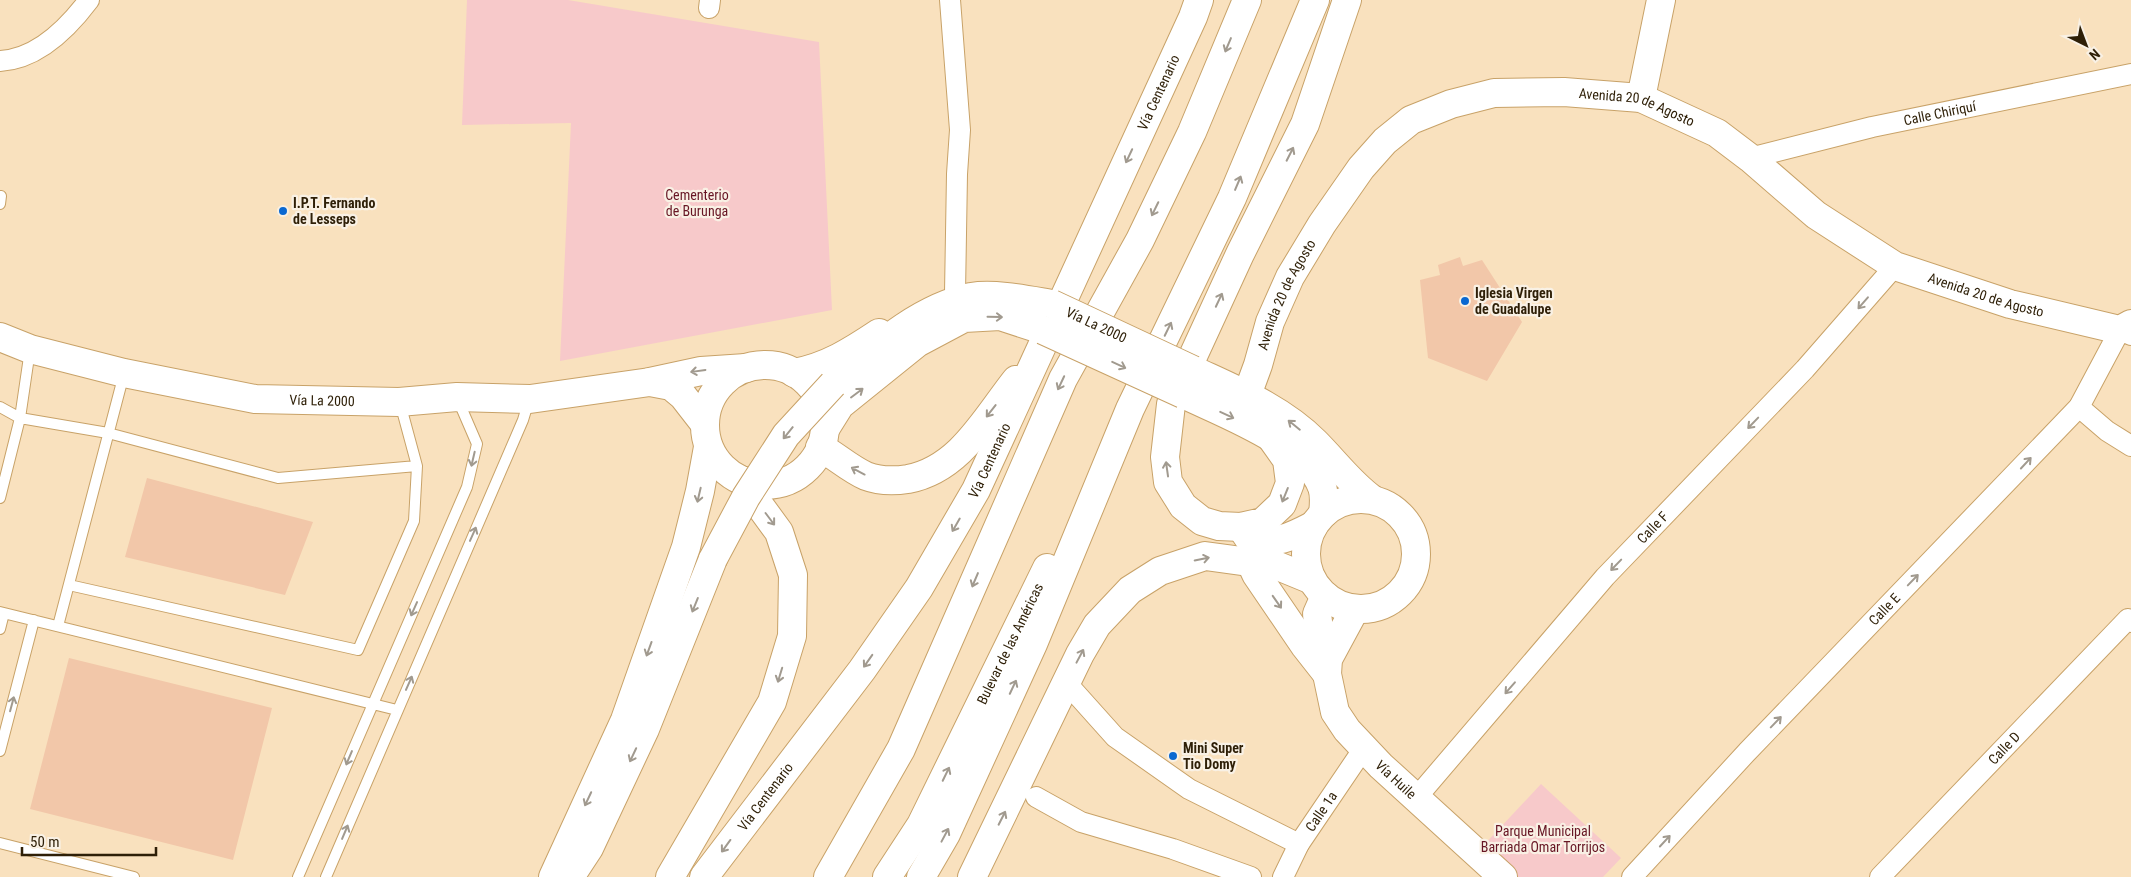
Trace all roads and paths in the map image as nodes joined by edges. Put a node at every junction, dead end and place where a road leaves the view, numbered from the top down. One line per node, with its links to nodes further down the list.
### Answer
1 (89, 0): 8 (street)
2 (950, 0): 13 (street)
3 (1199, 0): 17 (main road, Vía Centenario, one-way to 17)
4 (1247, 0): 69 (main road, one-way to 69)
5 (1315, 0): 30 (main road, one-way to 5)
6 (1347, 0): 42 (main road, one-way to 6)
7 (1661, 0): 10 (main road)
8 (0, 61)
9 (2131, 74): 11 (street, Calle Chiriquí)
10 (1641, 98): 11 (main road, Avenida 20 de Agosto); 24 (main road, Avenida 20 de Agosto)
11 (1750, 158): 12 (main road, Avenida 20 de Agosto)
12 (1895, 266): 15 (main road, Avenida 20 de Agosto); 59 (street, Calle F, one-way to 59)
13 (955, 293): 14 (main road, Vía La 2000); 20 (main road, Vía La 2000)
14 (1052, 304): 23 (main road, Vía La 2000, bridge); 66 (main road, one-way to 66, bridge)
15 (2127, 330): 29 (street, Calle E)
16 (0, 337): 18 (main road, Vía La 2000)
17 (1043, 338): 23 (main road, Vía La 2000, one-way to 23, bridge); 35 (main road, Vía La 2000, one-way to 17); 35 (main road, one-way to 35); 68 (main road, Vía Centenario, one-way to 68)
18 (30, 349): 21 (main road, Vía La 2000); 31 (lane)
19 (746, 368): 20 (main road); 22 (main road, Vía La 2000, one-way to 22); 33 (main road)
20 (794, 372): 35 (main road)
21 (124, 373): 27 (main road, Vía La 2000); 32 (lane)
22 (650, 382): 26 (main road, Vía La 2000); 33 (main road, Vía La 2000)
23 (1188, 382): 24 (main road, Vía La 2000); 34 (main road, Vía La 2000, one-way to 34)
24 (1247, 395): 40 (main road, Vía La 2000, one-way to 24)
25 (457, 397): 26 (main road, Vía La 2000); 27 (main road, Vía La 2000); 54 (lane, one-way to 54)
26 (530, 399): 55 (lane, one-way to 26)
27 (400, 402): 37 (lane)
28 (0, 407): 31 (lane)
29 (2079, 407): 36 (street); 76 (street, Calle E, one-way to 29)
30 (1130, 409): 70 (main road, Bulevar de las Américas, one-way to 30); 71 (main road, one-way to 30)
31 (20, 418): 32 (lane); 39 (lane)
32 (108, 433): 37 (lane); 44 (lane)
33 (706, 435): 38 (main road); 65 (main road, one-way to 65)
34 (1270, 436): 41 (main road, Vía La 2000); 42 (main road, one-way to 42)
35 (822, 438): 38 (main road)
36 (2131, 446)
37 (417, 466): 44 (lane)
38 (740, 480): 67 (main road, one-way to 67)
39 (0, 498)
40 (1372, 499): 41 (main road); 46 (main road)
41 (1318, 519): 42 (main road); 45 (main road)
42 (1241, 527)
43 (1250, 561): 45 (main road); 52 (main road, one-way to 52); 72 (main road, one-way to 43)
44 (69, 585): 50 (lane)
45 (1318, 588): 46 (main road); 52 (main road, Vía Huile)
46 (1355, 609): 52 (main road)
47 (2, 612): 48 (lane); 51 (lane)
48 (34, 620): 50 (lane); 57 (lane, one-way to 48)
49 (2130, 620): 77 (street, Calle D)
50 (58, 626): 54 (lane)
51 (0, 629)
52 (1328, 667): 56 (main road, Vía Huile)
53 (1072, 689): 61 (street)
54 (373, 704): 55 (lane); 63 (lane, one-way to 63)
55 (397, 710): 64 (lane, one-way to 55)
56 (1364, 748): 59 (main road, Vía Huile); 61 (street, Calle 1a)
57 (0, 751)
58 (1036, 797): 73 (street)
59 (1417, 797): 75 (main road, Vía Huile)
60 (0, 843): 62 (lane)
61 (1299, 844): 74 (street, Calle 1a)
62 (134, 877)
63 (298, 877)
64 (326, 877)
65 (553, 877)
66 (570, 877)
67 (670, 877)
68 (704, 877)
69 (828, 877)
70 (887, 877)
71 (921, 877)
72 (972, 877)
73 (1251, 877)
74 (1283, 877)
75 (1504, 877)
76 (1632, 877)
77 (1880, 877)

